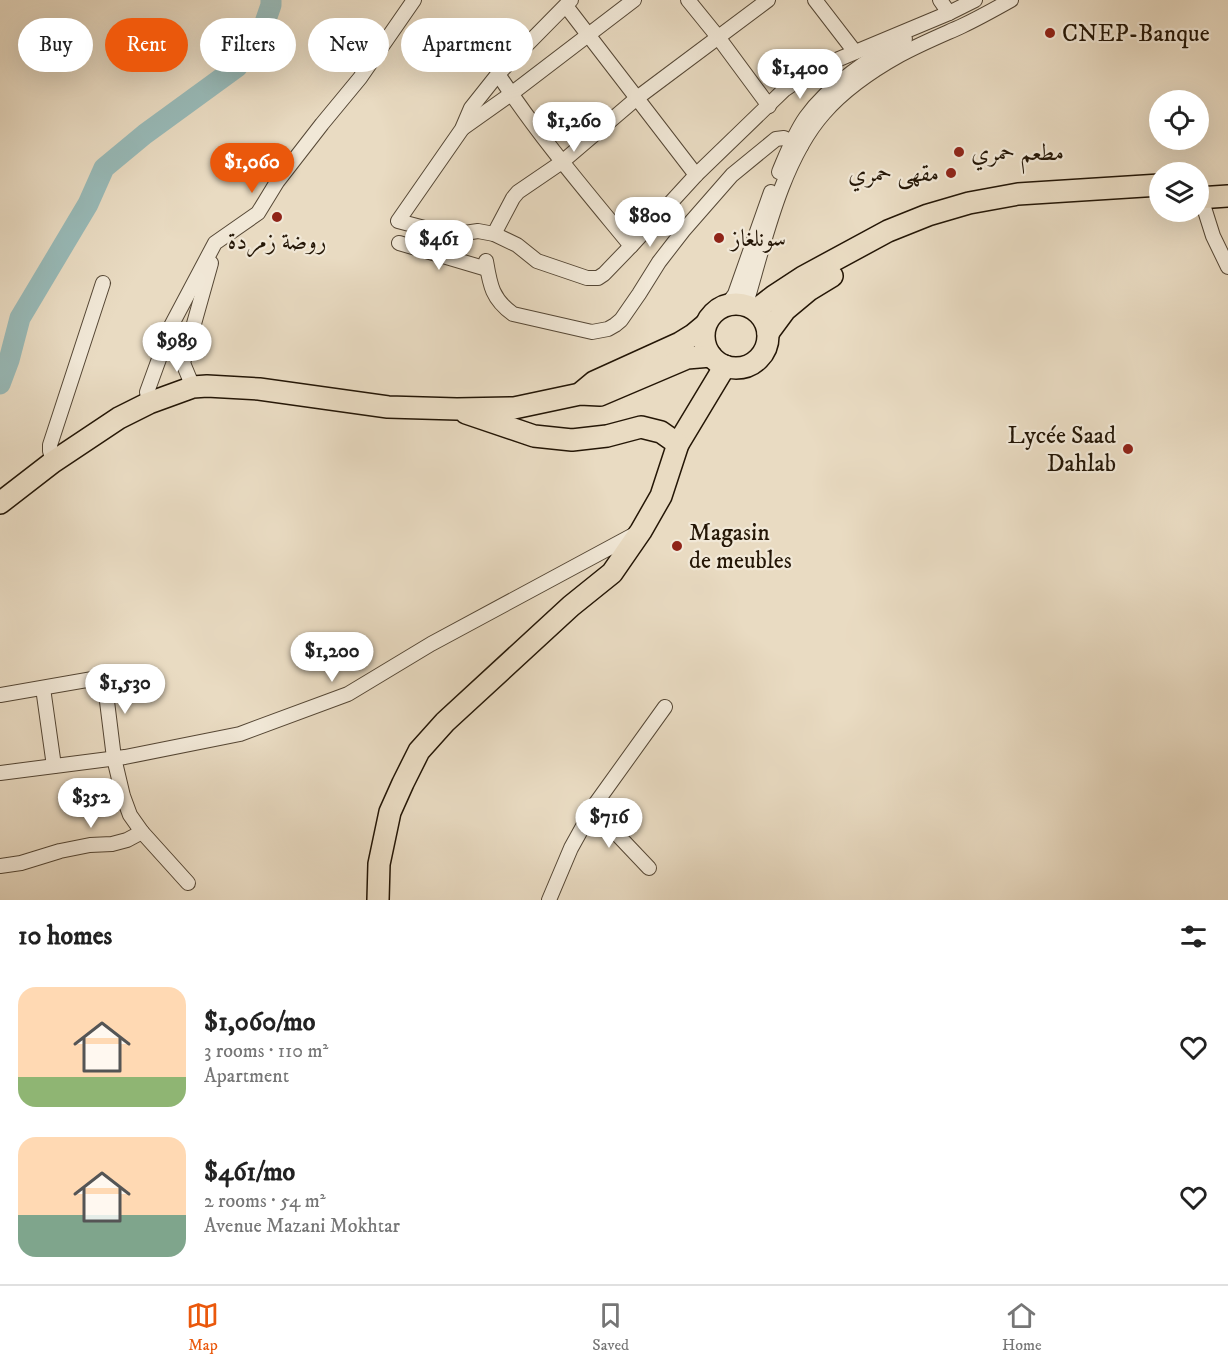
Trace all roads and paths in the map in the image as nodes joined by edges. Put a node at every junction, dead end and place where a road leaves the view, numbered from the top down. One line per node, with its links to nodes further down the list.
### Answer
1 (414, 0): 31 (street)
2 (634, 0): 12 (street)
3 (688, 0): 13 (street)
4 (768, 0): 13 (street)
5 (815, 0): 14 (street)
6 (940, 0): 11 (street)
7 (975, 0): 11 (street)
8 (985, 0): 20 (street)
9 (1011, 0): 20 (street)
10 (568, 3): 12 (street); 15 (street)
11 (949, 13): 14 (street)
12 (588, 35): 16 (street); 17 (street)
13 (718, 37): 17 (street); 18 (street)
14 (855, 52): 18 (street)
15 (498, 74): 16 (street); 19 (street)
16 (511, 94): 19 (street); 21 (street)
17 (637, 98): 21 (street); 22 (street)
18 (769, 106): 22 (street)
19 (462, 129): 30 (street)
20 (796, 144): 32 (street); 36 (street); 37 (street)
21 (562, 162): 30 (street); 33 (street)
22 (696, 175): 33 (street)
23 (1228, 183): 25 (main road)
24 (1149, 186): 37 (main road)
25 (1209, 190)
26 (1209, 194): 27 (main road)
27 (1228, 196)
28 (1149, 199): 39 (main road)
29 (1208, 222): 34 (street)
30 (494, 234): 33 (street)
31 (215, 243): 41 (street); 43 (street)
32 (399, 243)
33 (631, 246)
34 (1228, 267)
35 (103, 283): 46 (street)
36 (727, 305): 37 (main road); 38 (main road)
37 (753, 308): 39 (main road)
38 (705, 325): 40 (main road); 42 (main road)
39 (768, 333): 40 (main road)
40 (718, 361): 42 (main road); 45 (main road)
41 (193, 387): 43 (main road); 44 (main road)
42 (580, 394): 44 (main road)
43 (157, 400): 46 (main road)
44 (457, 409): 45 (main road)
45 (678, 444): 48 (main road)
46 (53, 462): 47 (main road)
47 (0, 503)
48 (641, 531): 52 (street); 60 (main road)
49 (43, 688): 50 (street); 52 (street); 53 (street)
50 (0, 695)
51 (665, 707): 55 (street)
52 (114, 759): 53 (street); 56 (street)
53 (54, 766): 54 (street)
54 (0, 773)
55 (593, 808): 58 (street); 61 (street)
56 (142, 832): 57 (street); 59 (street)
57 (0, 866)
58 (649, 868)
59 (188, 884)
60 (378, 900)
61 (549, 900)

